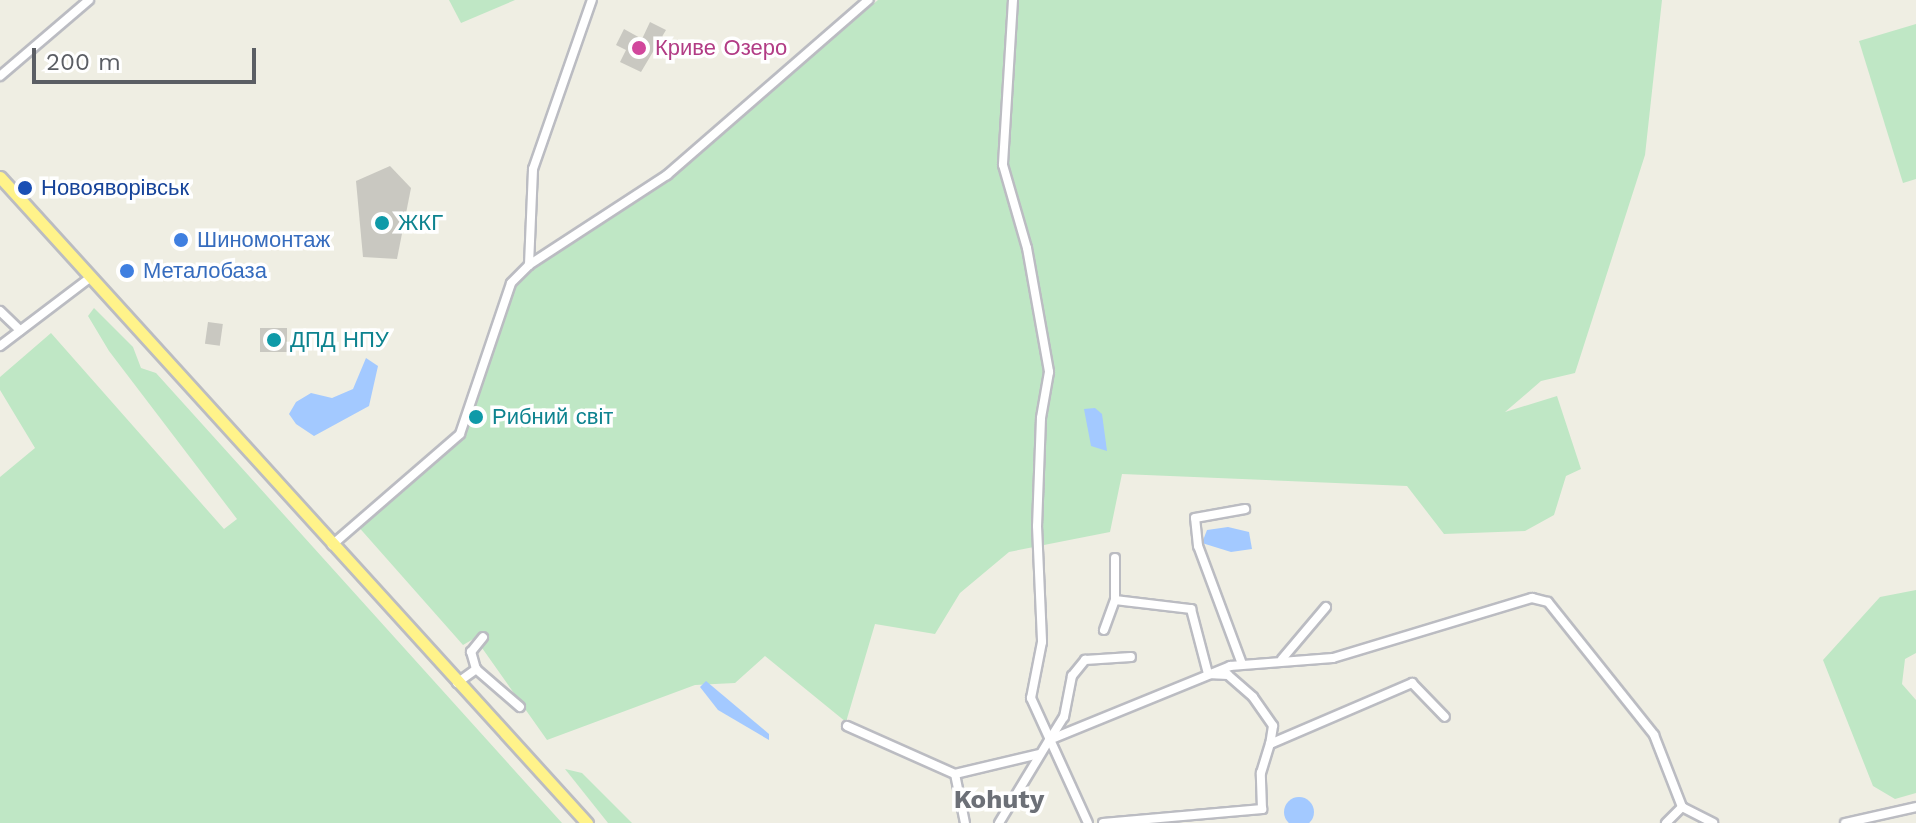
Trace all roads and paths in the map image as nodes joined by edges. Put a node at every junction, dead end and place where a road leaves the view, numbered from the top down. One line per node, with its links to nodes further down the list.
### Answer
1 (89, 0): 5 (street)
2 (592, 0): 7 (street)
3 (868, 0): 7 (street)
4 (1013, 0): 28 (street)
5 (0, 76)
6 (0, 177): 8 (highway)
7 (529, 265): 13 (street)
8 (91, 277): 10 (street); 13 (highway)
9 (0, 311): 10 (street)
10 (20, 330): 11 (street)
11 (0, 346)
12 (1245, 509): 21 (street)
13 (332, 545): 24 (highway)
14 (1115, 558): 15 (street)
15 (1115, 600): 17 (street); 23 (street)
16 (1326, 607): 20 (street)
17 (1104, 630)
18 (483, 637): 22 (street)
19 (1131, 657): 28 (street)
20 (1282, 659): 21 (street); 32 (street)
21 (1242, 664): 23 (street)
22 (476, 669): 24 (street); 25 (street)
23 (1208, 674): 28 (street); 29 (street)
24 (457, 683): 34 (highway)
25 (520, 707)
26 (1445, 717): 29 (street)
27 (847, 726): 31 (street)
28 (1049, 740): 30 (street); 37 (street)
29 (1270, 744): 38 (street)
30 (1039, 754): 31 (street); 36 (street)
31 (955, 774): 35 (street)
32 (1682, 807): 39 (street); 40 (street)
33 (1916, 807): 41 (street)
34 (587, 823)
35 (965, 823)
36 (999, 823)
37 (1088, 823)
38 (1103, 823)
39 (1666, 823)
40 (1713, 823)
41 (1845, 823)

